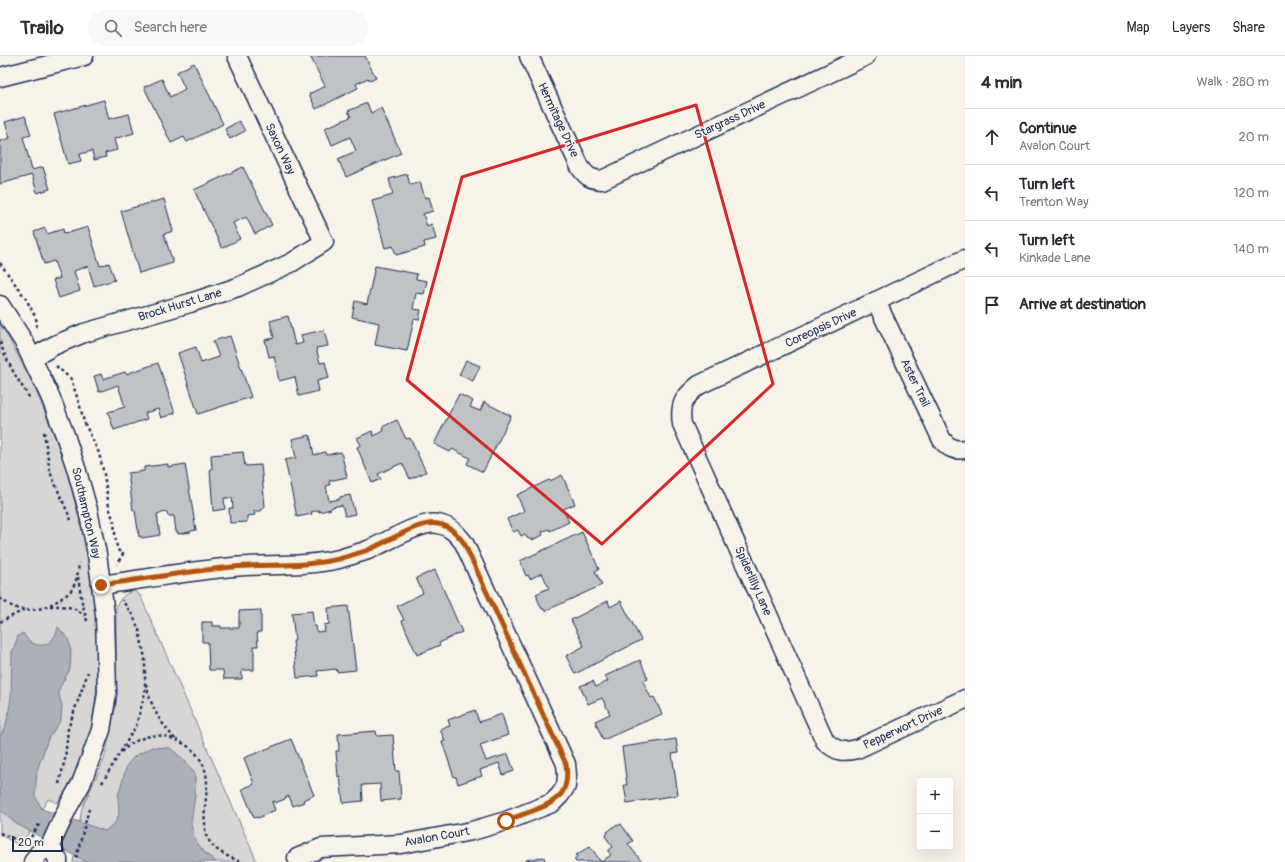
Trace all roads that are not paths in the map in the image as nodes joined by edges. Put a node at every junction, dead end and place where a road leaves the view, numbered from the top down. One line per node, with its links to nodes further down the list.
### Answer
1 (84, 56): 5 (street)
2 (237, 56): 7 (street, Saxon Way)
3 (529, 56): 6 (street, Hermitage Drive)
4 (866, 56): 6 (street, Stargrass Drive)
5 (0, 78)
6 (593, 179)
7 (324, 242): 11 (street, Brock Hurst Lane)
8 (965, 260): 9 (street, Coreopsis Drive)
9 (876, 302): 12 (street, Coreopsis Drive); 13 (street, Aster Trail)
10 (0, 305): 11 (street, Southampton Way)
11 (32, 358): 14 (street, Southampton Way)
12 (682, 403): 16 (street, Spiderlilly Lane)
13 (965, 449)
14 (109, 584): 17 (street, Southampton Way); 18 (street, Avalon Court)
15 (965, 699): 16 (street, Pepperwort Drive)
16 (839, 751)
17 (50, 846): 19 (street, Southampton Way); 20 (street)
18 (296, 858)
19 (33, 862)
20 (58, 862)

